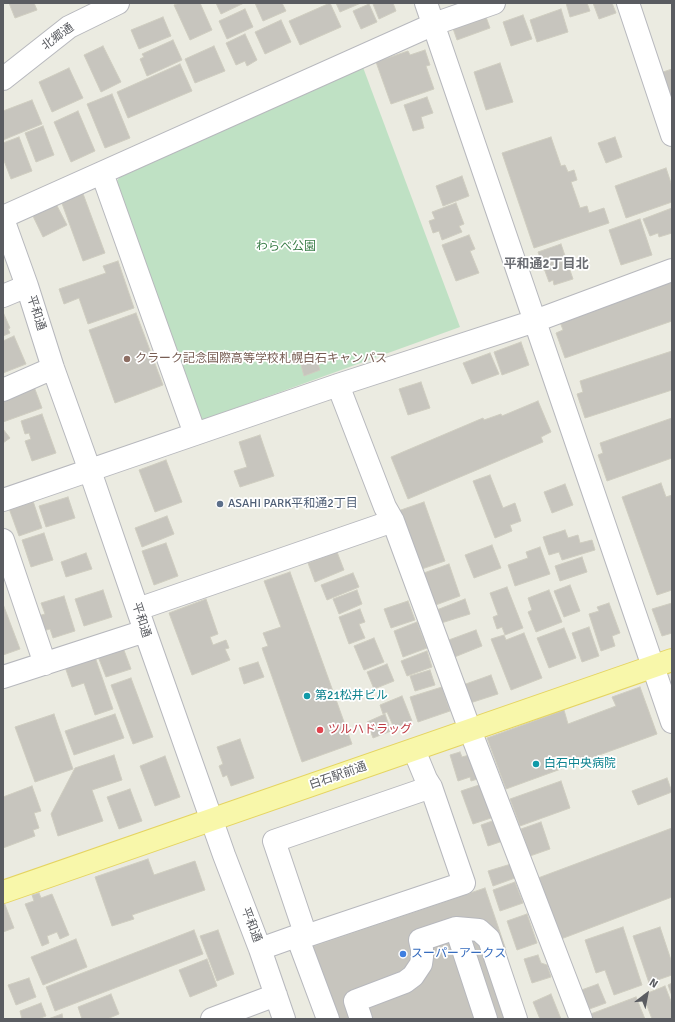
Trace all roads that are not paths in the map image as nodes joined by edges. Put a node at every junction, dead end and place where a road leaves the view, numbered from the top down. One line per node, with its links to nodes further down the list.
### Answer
1 (118, 3): 6 (street, 北郷通)
2 (426, 3): 5 (street)
3 (494, 3): 5 (street)
4 (628, 3): 7 (street)
5 (434, 24): 8 (street); 13 (street)
6 (3, 79)
7 (672, 135)
8 (102, 173): 9 (street); 17 (street)
9 (3, 218): 11 (street, 平和通)
10 (672, 270): 13 (street)
11 (27, 286): 12 (street); 14 (street, 平和通)
12 (3, 296)
13 (535, 321): 15 (street); 24 (street)
14 (53, 368): 16 (street); 18 (street, 平和通)
15 (338, 385): 17 (street); 20 (street)
16 (3, 390)
17 (195, 434): 18 (street)
18 (90, 471): 19 (street); 22 (street, 平和通)
19 (3, 500)
20 (393, 522): 22 (street); 28 (street)
21 (3, 540): 25 (street)
22 (138, 609): 23 (street, 平和通)
23 (145, 631): 25 (street); 31 (street, 平和通)
24 (663, 663): 27 (street); 28 (main road, 白石駅前通)
25 (45, 664): 26 (street)
26 (3, 677)
27 (672, 722)
28 (470, 730): 29 (main road, 白石駅前通); 43 (street)
29 (414, 750): 30 (street); 31 (main road, 白石駅前通)
30 (431, 787): 34 (street); 34 (street)
31 (212, 820): 32 (main road, 白石駅前通); 35 (street, 平和通)
32 (3, 892)
33 (456, 928): 37 (street); 41 (street); 42 (street)
34 (302, 941): 35 (street); 40 (street)
35 (260, 949): 36 (street, 平和通)
36 (276, 995): 38 (street); 39 (street, 平和通)
37 (358, 1010)
38 (212, 1019)
39 (284, 1019)
40 (328, 1019)
41 (486, 1019)
42 (516, 1019)
43 (581, 1019)

